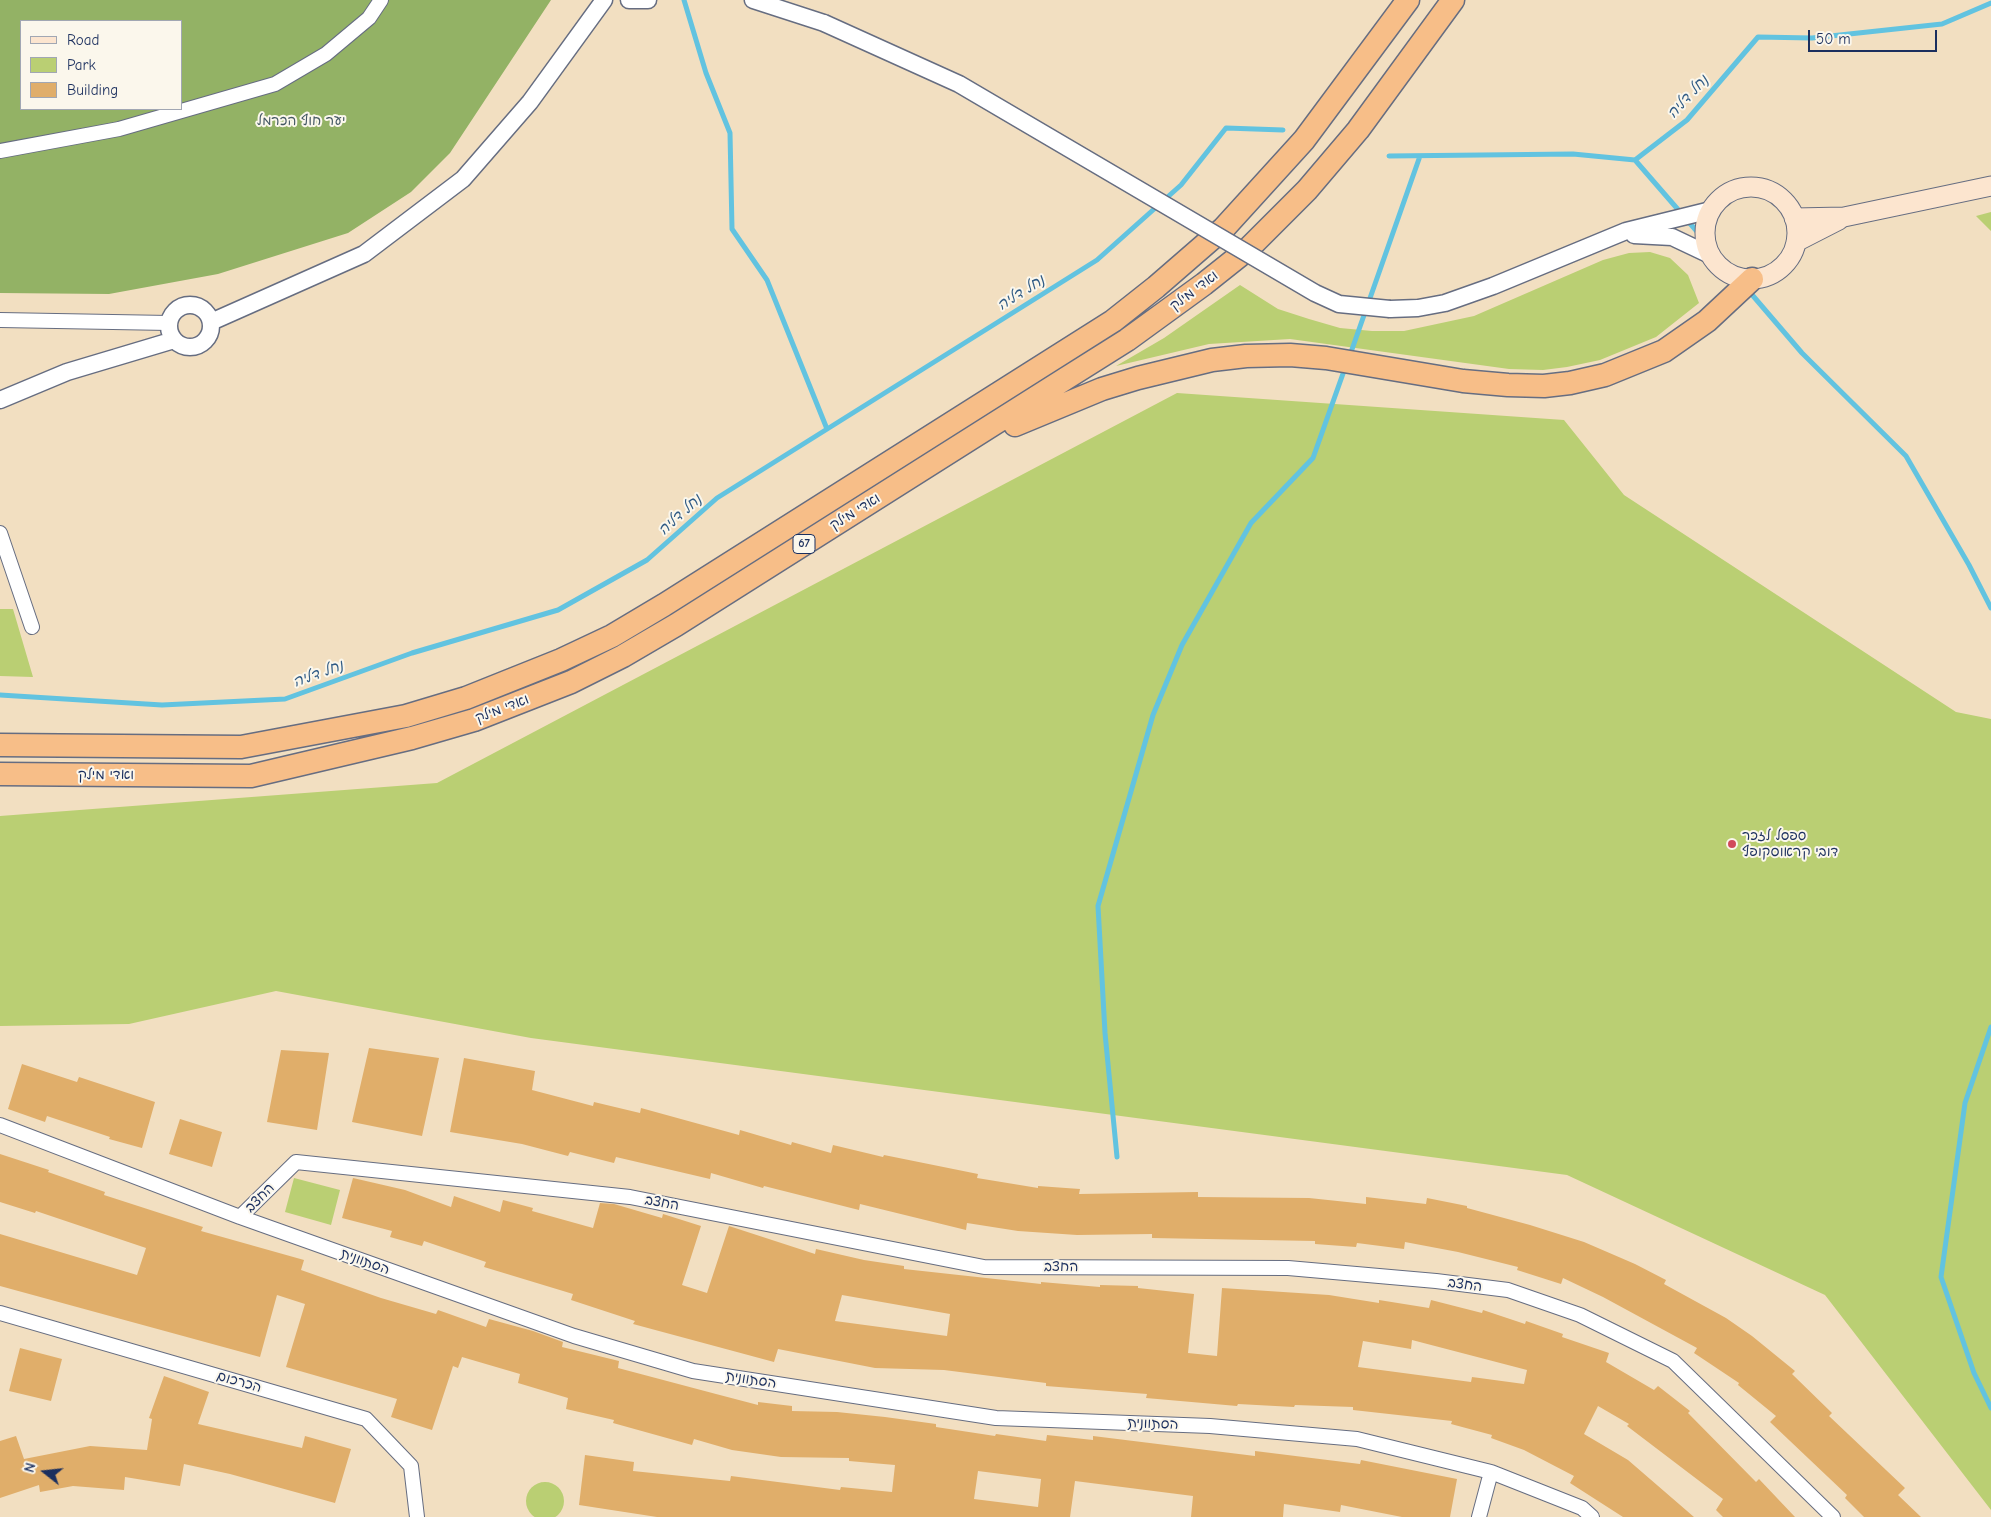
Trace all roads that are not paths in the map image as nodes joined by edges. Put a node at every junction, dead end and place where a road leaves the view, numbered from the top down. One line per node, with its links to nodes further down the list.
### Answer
1 (381, 0): 8 (street)
2 (604, 0): 18 (street)
3 (629, 0): 4 (street)
4 (648, 0)
5 (753, 0): 13 (street, bridge)
6 (1408, 0): 25 (highway, ואדי מילק / 67)
7 (1453, 0): 22 (highway, ואדי מילק / 67)
8 (0, 151)
9 (1991, 186): 11 (main road)
10 (1711, 210): 12 (main road); 13 (street); 15 (main road)
11 (1844, 217): 12 (main road); 14 (main road)
12 (1794, 218): 14 (main road)
13 (1603, 241): 15 (street)
14 (1796, 242): 16 (main road)
15 (1710, 255): 16 (main road)
16 (1752, 279): 22 (highway)
17 (0, 320): 19 (street)
18 (211, 322): 19 (street); 20 (street)
19 (169, 323): 20 (street)
20 (174, 340): 21 (street)
21 (0, 400)
22 (894, 487): 26 (highway, ואדי מילק / 67)
23 (0, 533): 24 (street)
24 (32, 628)
25 (0, 745)
26 (0, 774)
27 (0, 1125): 28 (street, הסתוונית)
28 (240, 1218): 30 (street, הסתוונית); 34 (street, החצב)
29 (0, 1313): 31 (street, הכרכום)
30 (1491, 1472): 32 (street); 33 (street)
31 (417, 1517)
32 (1479, 1517)
33 (1592, 1517)
34 (1833, 1517)

